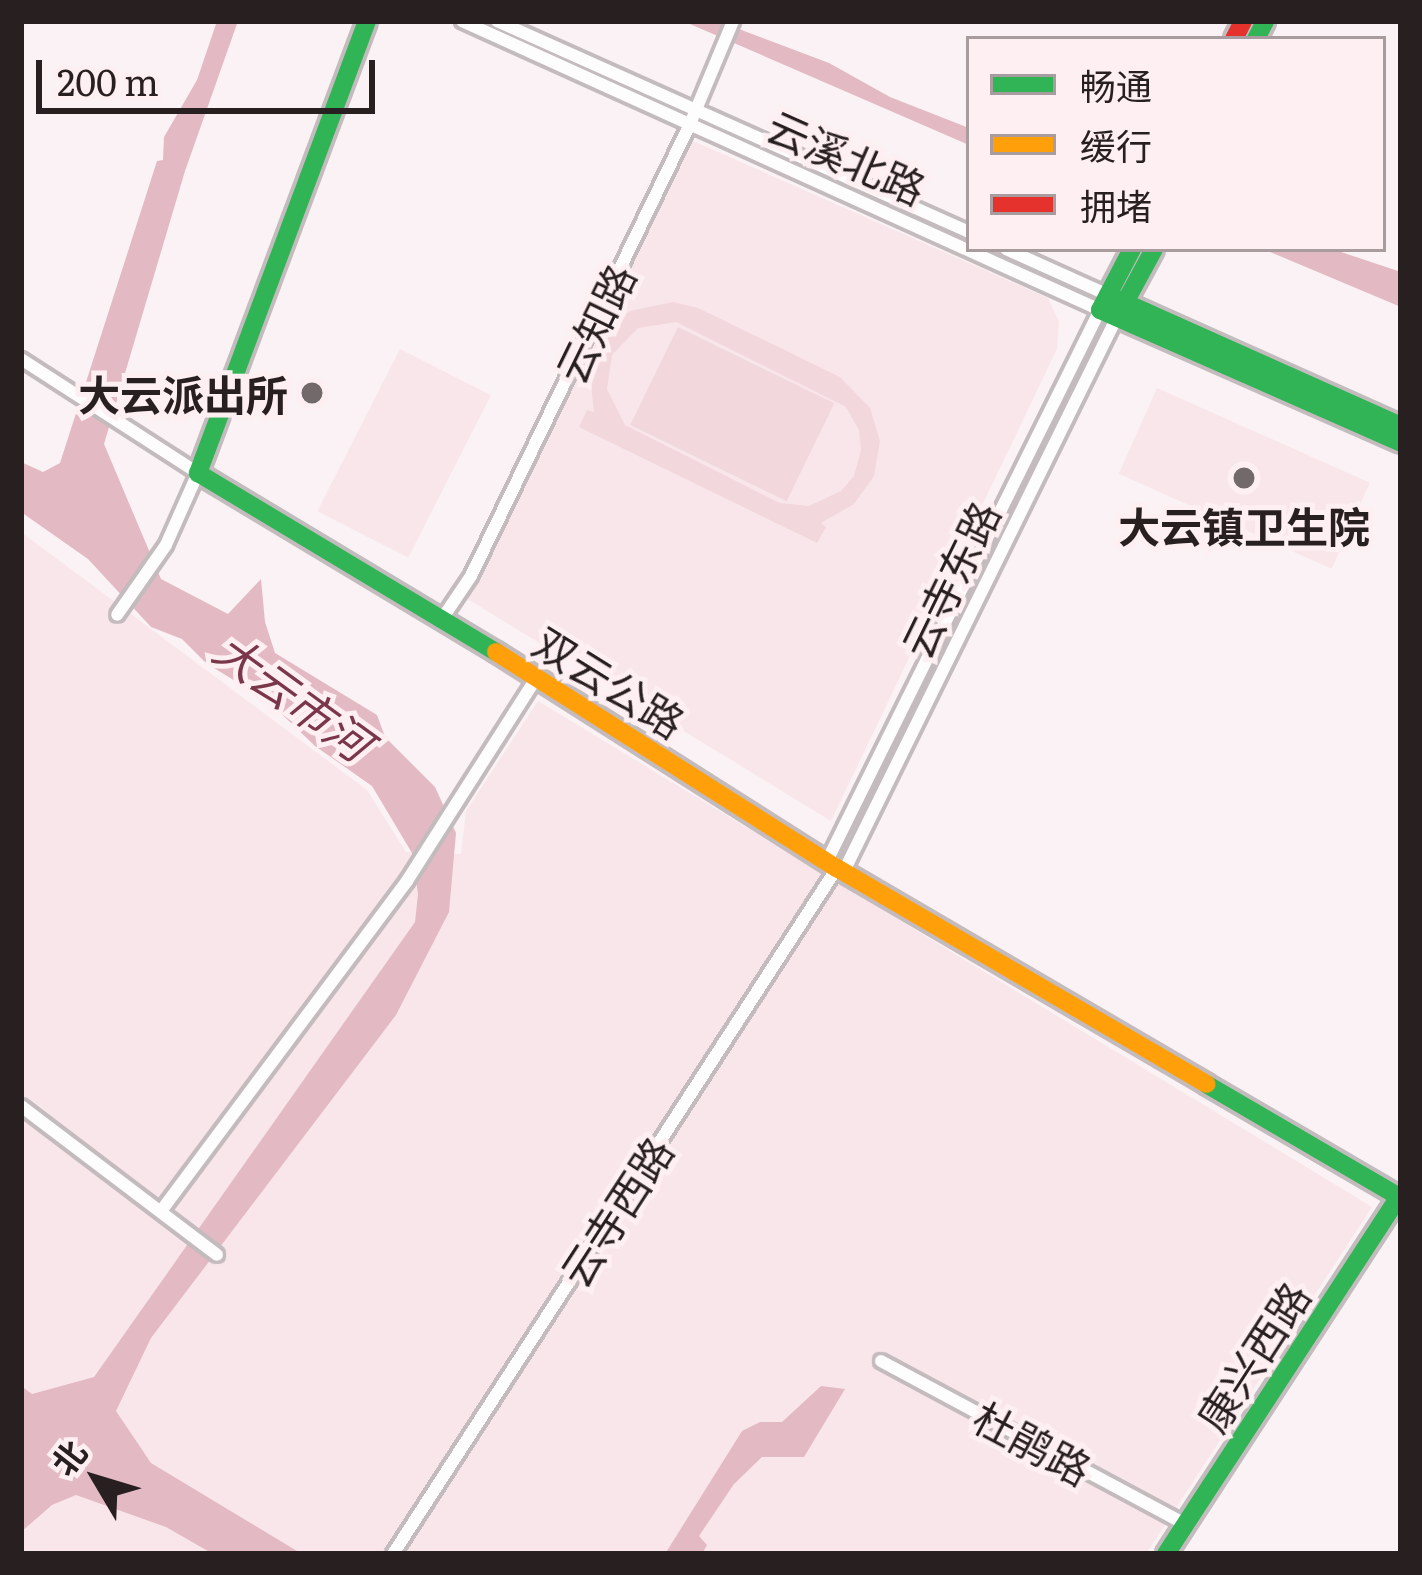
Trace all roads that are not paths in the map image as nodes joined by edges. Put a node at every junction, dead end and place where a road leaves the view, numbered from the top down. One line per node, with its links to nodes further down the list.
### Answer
1 (367, 21): 16 (street)
2 (462, 21): 5 (street, 云溪北路)
3 (497, 21): 5 (street, 云溪北路)
4 (733, 21): 5 (street, 云知路)
5 (693, 117): 6 (street, 云溪北路); 7 (street, 云溪北路); 18 (street, 云知路)
6 (966, 231)
7 (966, 240)
8 (993, 252): 12 (street, 云溪北路)
9 (1012, 252): 12 (street, 云溪北路)
10 (1131, 252): 12 (street, 云寺东路)
11 (1152, 252): 12 (street, 云寺东路)
12 (1113, 306): 14 (street, 云溪北路); 15 (street, 云溪北路); 20 (street, 云寺东路)
13 (21, 358): 16 (street)
14 (1401, 426)
15 (1401, 443)
16 (198, 472): 17 (street); 18 (street, 双云公路)
17 (118, 615)
18 (442, 620): 19 (street, 双云公路)
19 (537, 677): 20 (street, 双云公路); 23 (street)
20 (836, 867): 22 (street, 双云公路); 27 (street, 云寺西路)
21 (21, 1106): 23 (street)
22 (1400, 1196): 26 (street, 康兴西路)
23 (160, 1211): 24 (street)
24 (218, 1255)
25 (881, 1360): 26 (street, 杜鹃路)
26 (1185, 1524): 28 (street, 康兴西路)
27 (392, 1554)
28 (1166, 1554)

